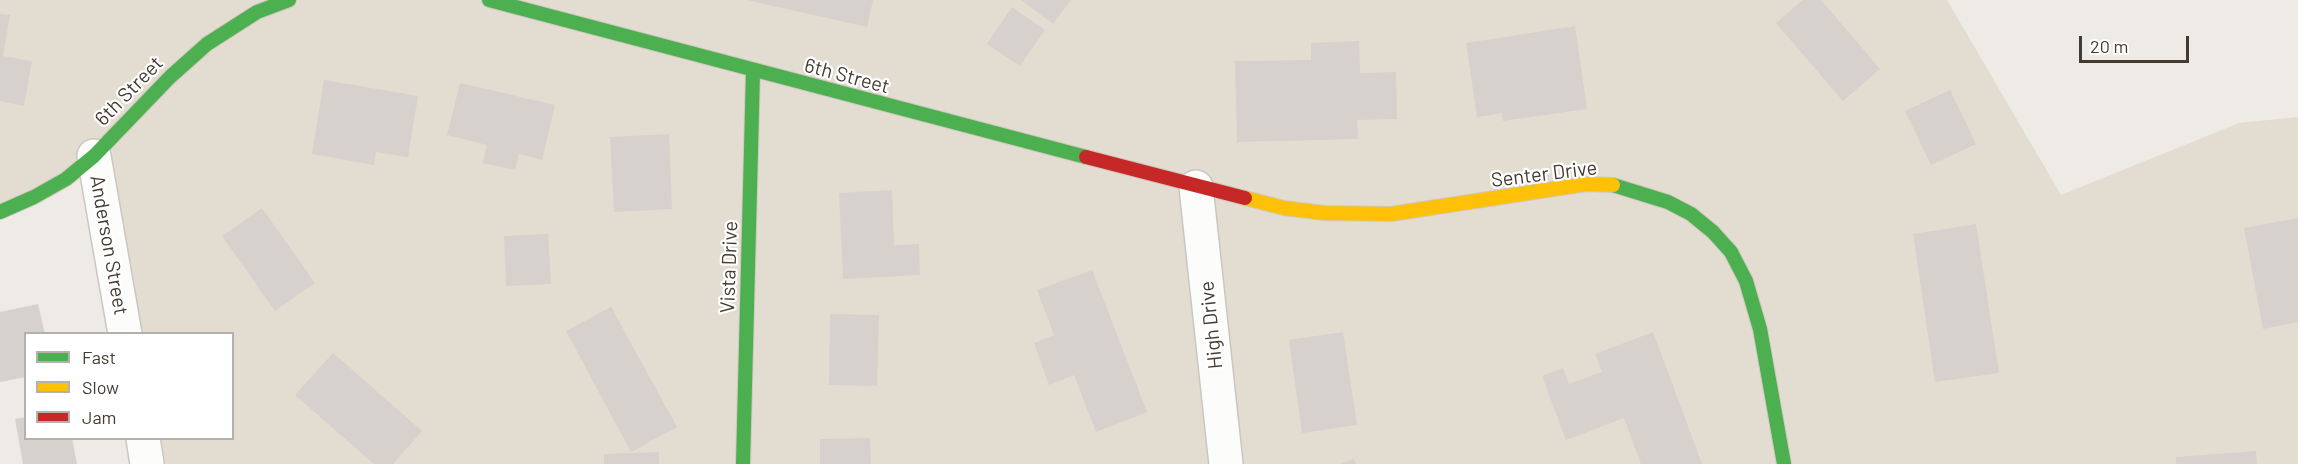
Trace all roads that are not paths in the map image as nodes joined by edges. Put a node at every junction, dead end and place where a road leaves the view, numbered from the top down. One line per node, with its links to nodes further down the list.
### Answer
1 (289, 0): 4 (street, 6th Street)
2 (489, 0): 3 (street, 6th Street)
3 (753, 72): 5 (street, 6th Street); 10 (street, Vista Drive)
4 (94, 156): 6 (street, 6th Street); 7 (street, Anderson Street)
5 (1196, 187): 11 (street, High Drive); 12 (street, Senter Drive)
6 (0, 212)
7 (124, 332)
8 (142, 440): 9 (street)
9 (147, 464)
10 (743, 464)
11 (1226, 464)
12 (1784, 464)

